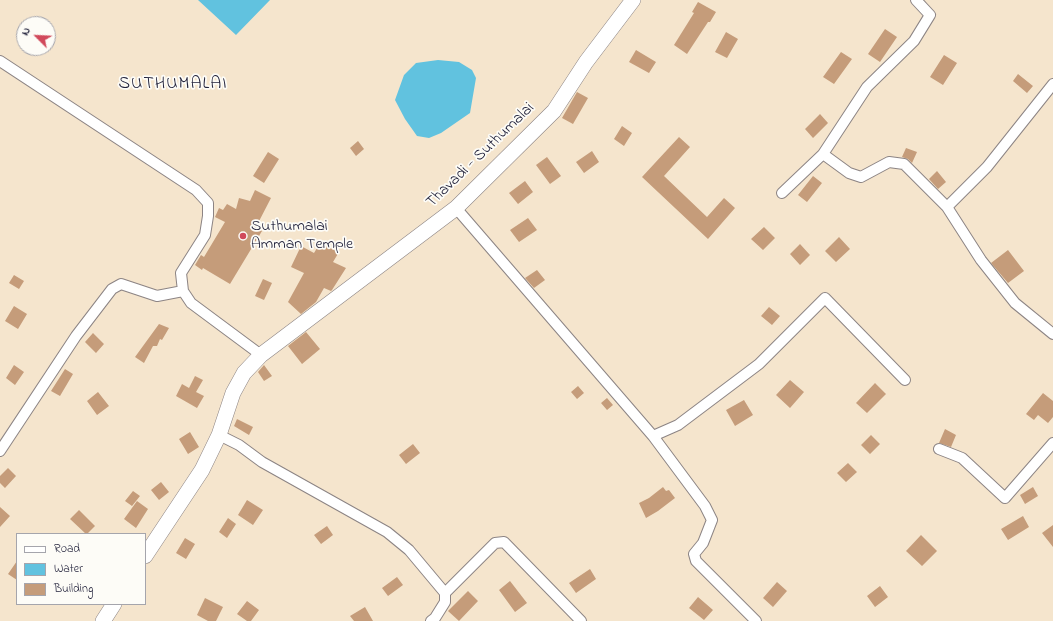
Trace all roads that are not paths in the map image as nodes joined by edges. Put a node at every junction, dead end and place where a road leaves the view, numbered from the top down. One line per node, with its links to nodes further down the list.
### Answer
1 (633, 0): 8 (main road, Thavadi - Suthumalai)
2 (916, 0): 5 (street)
3 (0, 61): 9 (street)
4 (1053, 84): 7 (street)
5 (823, 154): 6 (street); 7 (street)
6 (782, 193)
7 (947, 207): 10 (street)
8 (456, 208): 11 (main road, Thavadi - Suthumalai); 14 (street)
9 (184, 291): 11 (street); 17 (street)
10 (1053, 334)
11 (261, 355): 13 (main road, Thavadi - Suthumalai)
12 (905, 380): 14 (street)
13 (219, 434): 18 (main road, Thavadi - Suthumalai); 19 (street)
14 (652, 436): 24 (street)
15 (1053, 443): 16 (street)
16 (939, 449)
17 (0, 451)
18 (146, 554)
19 (445, 593): 22 (street); 23 (street)
20 (113, 605): 21 (main road)
21 (103, 621)
22 (431, 621)
23 (581, 621)
24 (756, 621)

